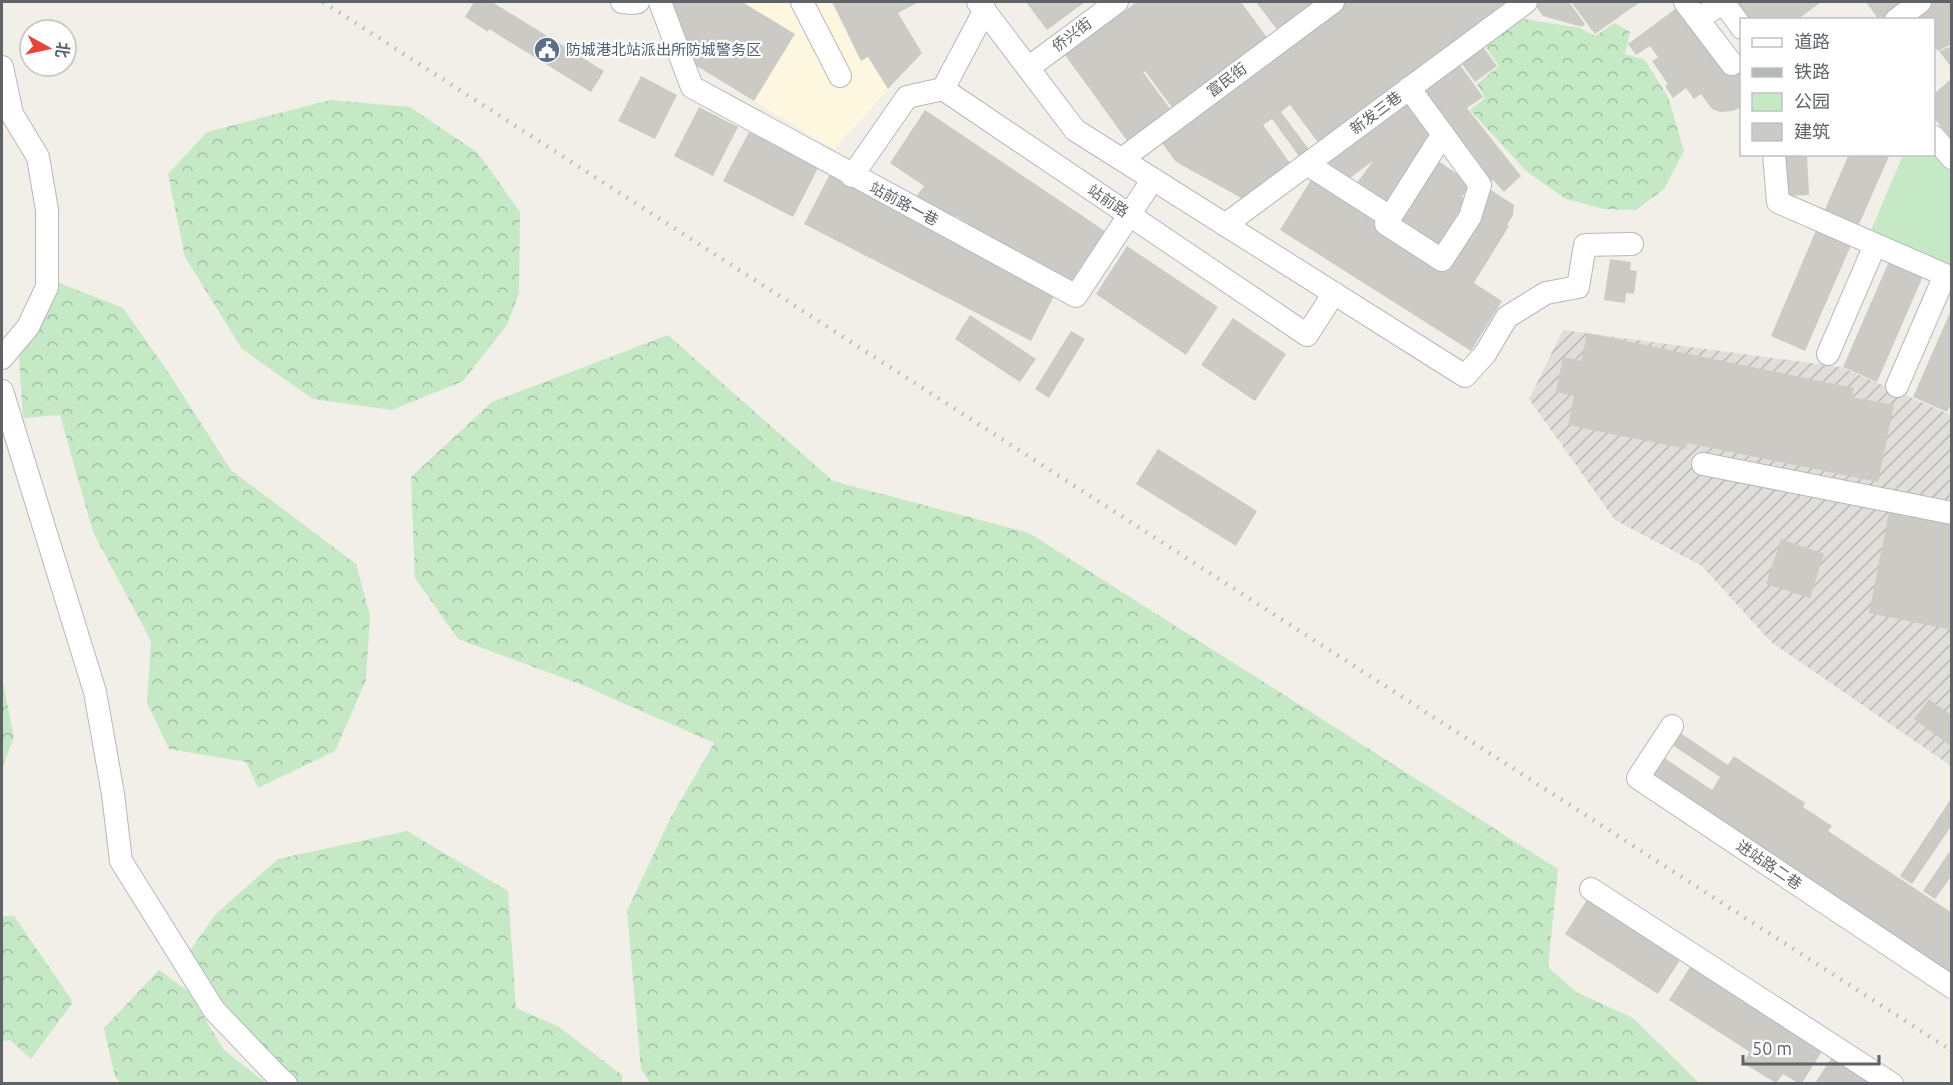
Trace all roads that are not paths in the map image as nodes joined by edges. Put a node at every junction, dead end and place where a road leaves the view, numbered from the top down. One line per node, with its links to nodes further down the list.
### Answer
1 (622, 2): 2 (street)
2 (638, 2)
3 (660, 2): 26 (street, 站前路一巷)
4 (802, 2): 17 (street)
5 (1117, 2): 16 (street, 侨兴街)
6 (1333, 2): 24 (street, 富民街)
7 (1526, 2): 18 (street, 新发三巷)
8 (1723, 2): 11 (street); 13 (street)
9 (1920, 2): 12 (street)
10 (982, 6): 16 (street); 19 (street)
11 (1692, 10): 14 (street)
12 (1899, 18)
13 (1740, 25)
14 (1732, 64)
15 (2, 67): 36 (street)
16 (1028, 68): 24 (street)
17 (840, 76)
18 (1409, 88): 20 (street); 25 (street, 新发三巷)
19 (943, 89): 26 (street); 28 (street, 站前路)
20 (1443, 134): 29 (street); 29 (street)
21 (1935, 138): 23 (street)
22 (1774, 156): 32 (street)
23 (1952, 158)
24 (1122, 159): 27 (street)
25 (1307, 164): 29 (street); 30 (street, 新发三巷)
26 (852, 176): 28 (street, 站前路一巷)
27 (1153, 179): 28 (street, 站前路一巷); 30 (street)
28 (1129, 215): 34 (street, 站前路)
29 (1390, 217)
30 (1225, 225): 34 (street)
31 (1632, 244): 34 (street)
32 (1875, 244): 33 (street); 35 (street)
33 (1948, 276): 37 (street)
34 (1334, 293)
35 (1828, 354)
36 (2, 358)
37 (1897, 386)
38 (2, 391): 44 (street)
39 (1703, 464): 40 (street)
40 (1952, 513)
41 (1672, 726): 43 (street, 进站路二巷)
42 (1591, 889): 45 (street)
43 (1952, 987)
44 (286, 1083)
45 (1892, 1083)

